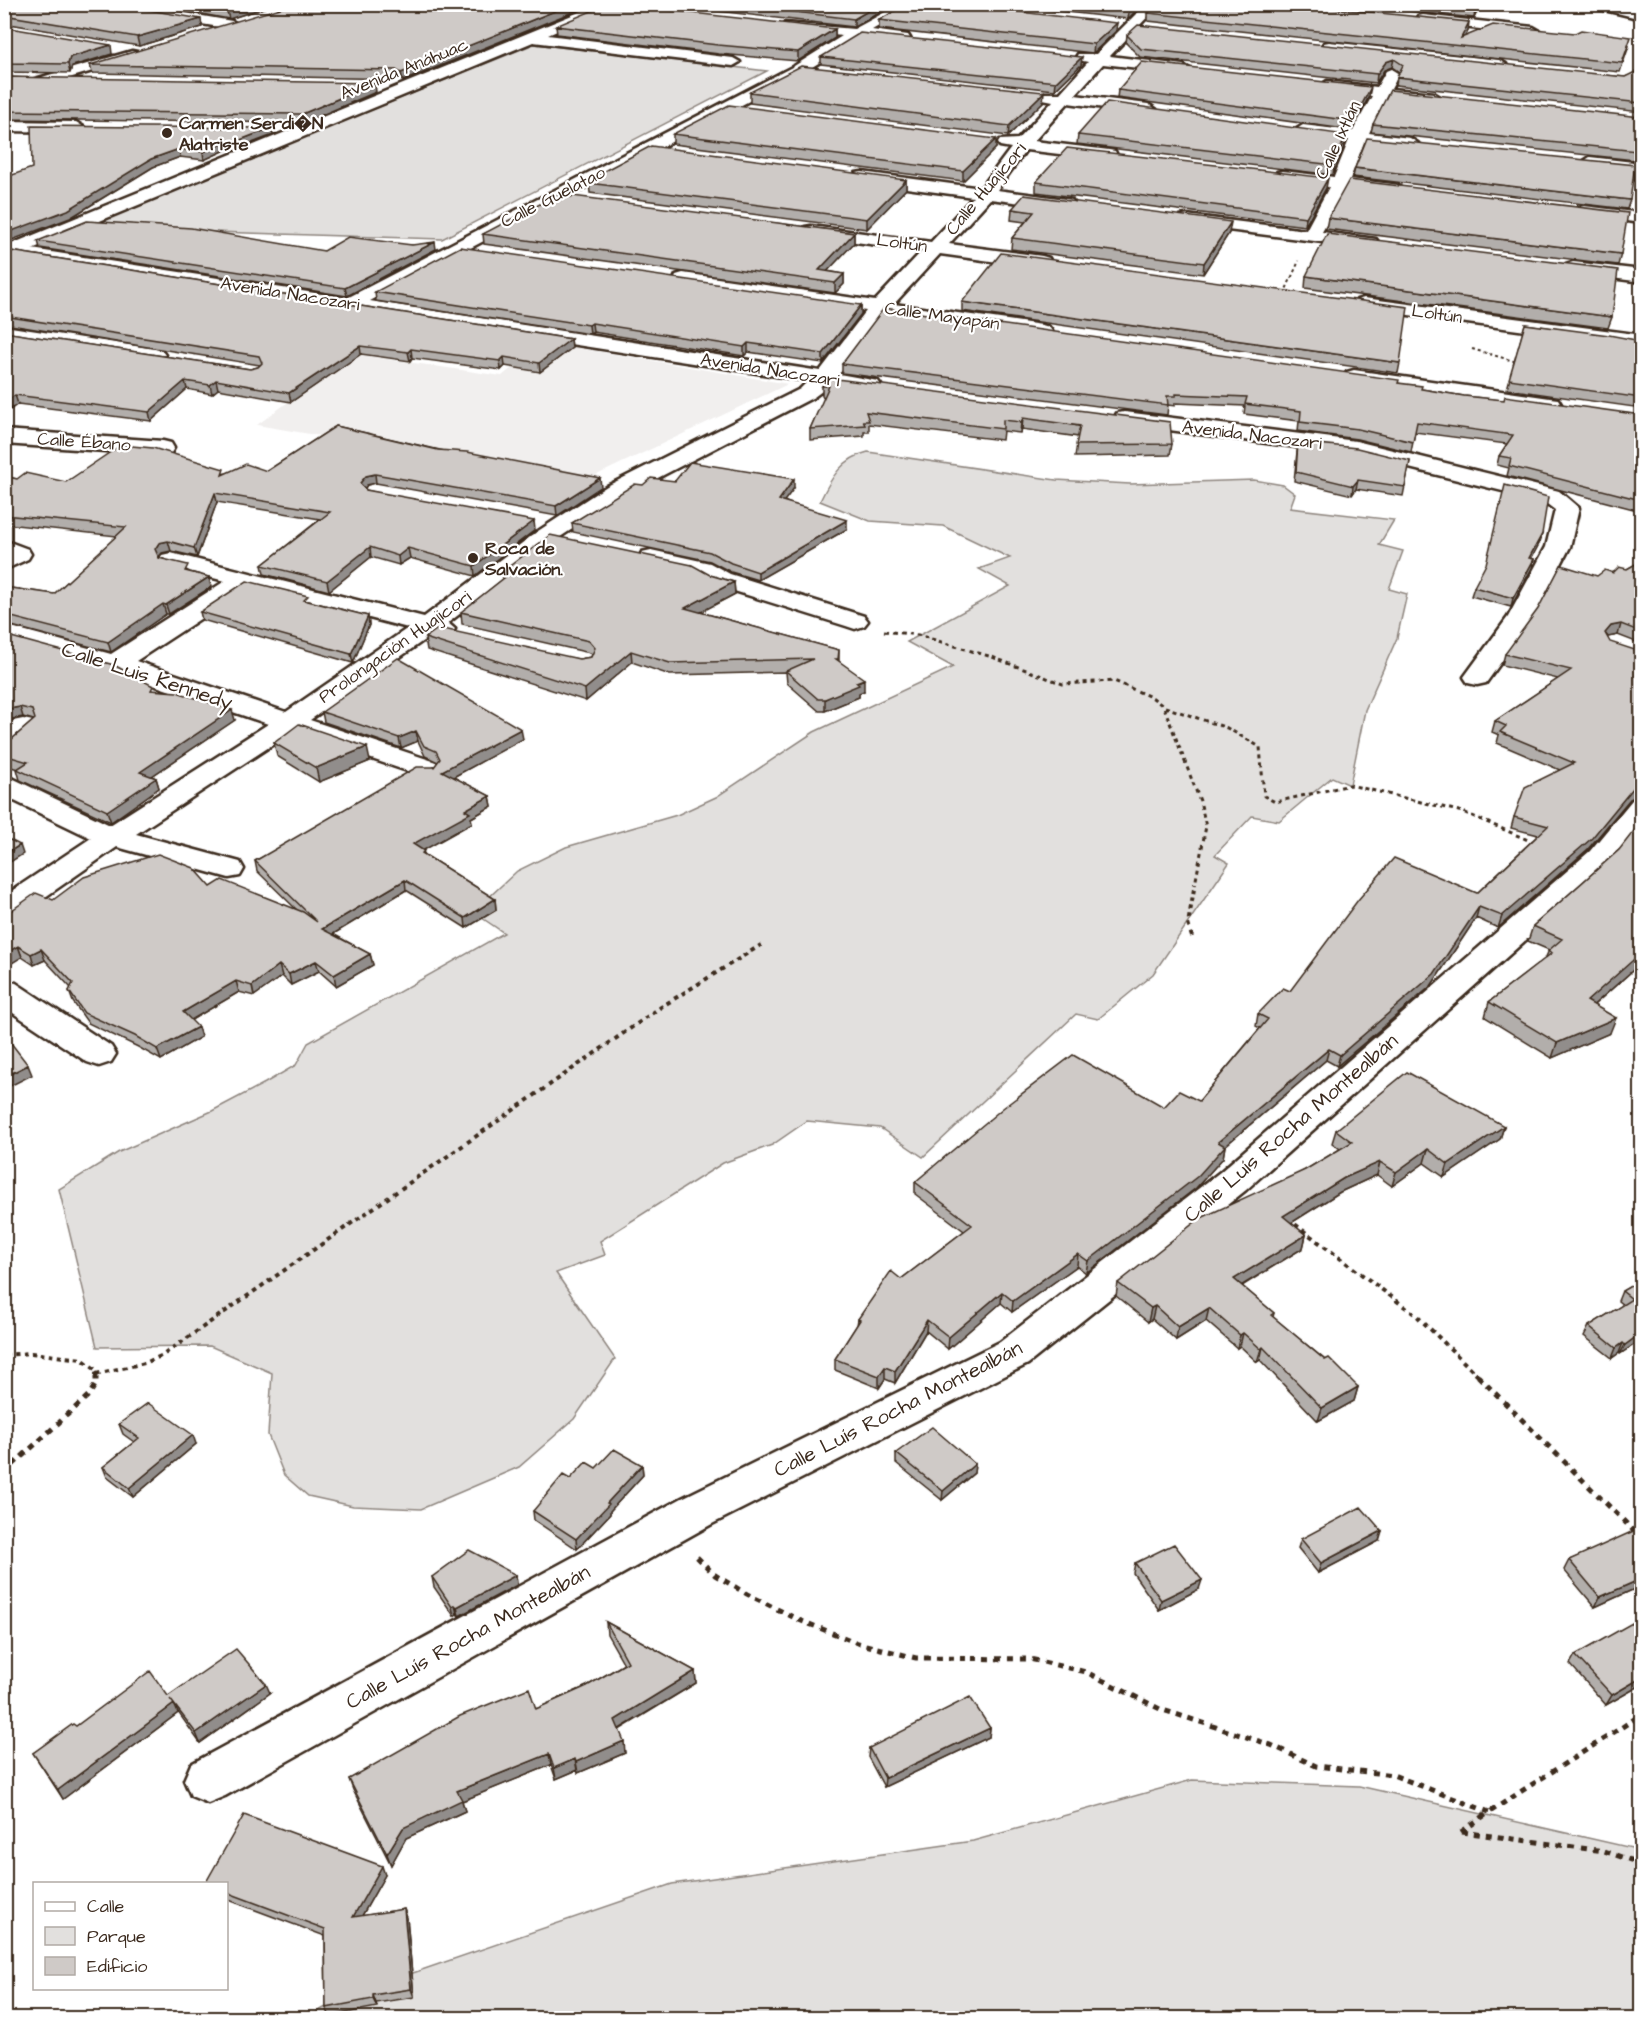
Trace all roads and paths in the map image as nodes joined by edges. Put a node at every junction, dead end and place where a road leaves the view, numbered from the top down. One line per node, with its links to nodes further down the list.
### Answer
1 (104, 4): 15 (street)
2 (911, 4): 13 (street, Calle Guelatao)
3 (1154, 4): 11 (street, Calle Huajicori)
4 (1597, 4): 8 (street)
5 (610, 5): 6 (street); 16 (street, Avenida Anáhuac)
6 (632, 9)
7 (1421, 14): 14 (street); 20 (street, Calle Ixtlán)
8 (1641, 15)
9 (774, 24): 13 (street)
10 (1109, 24): 11 (street)
11 (1131, 27): 12 (street); 22 (street, Calle Huajicori)
12 (1155, 29)
13 (856, 33): 17 (street); 25 (street, Calle Guelatao)
14 (1550, 33)
15 (198, 36)
16 (533, 37): 23 (street); 33 (street, Avenida Anáhuac)
17 (914, 40)
18 (1319, 45): 20 (street)
19 (107, 46): 29 (street)
20 (1401, 53): 24 (street); 34 (street, Calle Ixtlán)
21 (1064, 55): 22 (street)
22 (1099, 59): 26 (street); 37 (street, Calle Huajicori)
23 (733, 62)
24 (1517, 66)
25 (799, 69): 27 (street); 39 (street, Calle Guelatao)
26 (1193, 70)
27 (822, 72)
28 (4, 79): 29 (street)
29 (45, 80): 30 (street); 35 (street)
30 (104, 81)
31 (1312, 84): 34 (street)
32 (375, 86): 33 (street)
33 (411, 87): 45 (street, Avenida Anáhuac)
34 (1383, 92): 38 (street); 47 (street, Calle Ixtlán)
35 (4, 93)
36 (1030, 94): 37 (street)
37 (1065, 98): 41 (street); 49 (street, Calle Huajicori)
38 (1453, 100)
39 (728, 107): 40 (street); 51 (street, Calle Guelatao)
40 (752, 110)
41 (1159, 111)
42 (4, 126): 43 (street)
43 (87, 127)
44 (264, 128): 45 (street)
45 (311, 128): 72 (street, Avenida Anáhuac)
46 (1288, 128): 47 (street)
47 (1358, 138): 50 (street); 58 (street, Calle Ixtlán)
48 (987, 140): 49 (street)
49 (1022, 145): 53 (street); 60 (street, Calle Huajicori)
50 (1429, 145)
51 (649, 148): 52 (street); 61 (street, Calle Guelatao)
52 (672, 151)
53 (1128, 158)
54 (1571, 160): 55 (street)
55 (1641, 168)
56 (1269, 174): 58 (street)
57 (846, 175): 60 (street)
58 (1340, 183): 59 (street); 68 (street, Calle Ixtlán)
59 (1410, 191)
60 (986, 193): 63 (street); 71 (street, Calle Huajicori)
61 (555, 195): 62 (street); 70 (street, Calle Guelatao)
62 (590, 200)
63 (1079, 206)
64 (1572, 210): 66 (street)
65 (1172, 218): 68 (street)
66 (1641, 218)
67 (798, 229): 71 (street, Loltún)
68 (1311, 236): 69 (street); 78 (path)
69 (1382, 245)
70 (456, 247): 73 (street); 79 (street, Calle Guelatao)
71 (936, 248): 74 (street, Loltún); 80 (street, Calle Huajicori)
72 (7, 251): 79 (street, Avenida Nacozari)
73 (491, 252)
74 (1064, 265)
75 (1559, 266): 76 (street)
76 (1641, 276)
77 (668, 277): 80 (street, Calle Mayapán)
78 (1283, 294): 83 (street, Loltún)
79 (352, 303): 86 (street, Avenida Nacozari)
80 (880, 307): 82 (street, Calle Mayapán); 86 (street, Calle Huajicori)
81 (4, 332): 84 (street)
82 (1067, 334)
83 (1641, 341)
84 (170, 357)
85 (1337, 373): 88 (street)
86 (824, 379): 87 (street, Avenida Nacozari); 98 (street, Prolongación Huajicori)
87 (895, 388)
88 (1571, 407)
89 (1107, 416): 102 (street, Avenida Nacozari)
90 (4, 437): 91 (street, Calle Ébano)
91 (163, 448)
92 (4, 547): 95 (street)
93 (634, 553): 97 (street)
94 (171, 560): 96 (street)
95 (4, 562)
96 (245, 579): 98 (street); 101 (street)
97 (855, 621): 103 (path)
98 (428, 626): 100 (street); 104 (street, Prolongación Huajicori)
99 (4, 633): 101 (street, Calle Luis Kennedy)
100 (461, 634)
101 (115, 663): 104 (street, Calle Luis Kennedy)
102 (1476, 677)
103 (1164, 707): 109 (path); 112 (path)
104 (289, 722): 105 (street, Calle Luis Kennedy); 108 (street, Prolongación Huajicori)
105 (426, 768)
106 (4, 785): 108 (street)
107 (1641, 806): 109 (street, Calle Luís Rocha Montealbán)
108 (112, 837): 110 (street); 111 (street, Prolongación Huajicori)
109 (1587, 867): 118 (street, Calle Luís Rocha Montealbán)
110 (229, 869)
111 (4, 911)
112 (1192, 938)
113 (761, 945): 120 (path)
114 (1624, 965): 115 (path)
115 (1641, 975)
116 (4, 991): 117 (street)
117 (99, 1054)
118 (1233, 1181): 122 (street, Calle Luís Rocha Montealbán); 123 (path)
119 (4, 1355): 120 (path)
120 (96, 1374): 121 (path)
121 (4, 1473)
122 (667, 1527): 125 (street, Calle Luís Rocha Montealbán); 126 (path)
123 (1641, 1539)
124 (1641, 1714): 126 (path)
125 (208, 1780)
126 (1489, 1812): 127 (path)
127 (1641, 1864)

